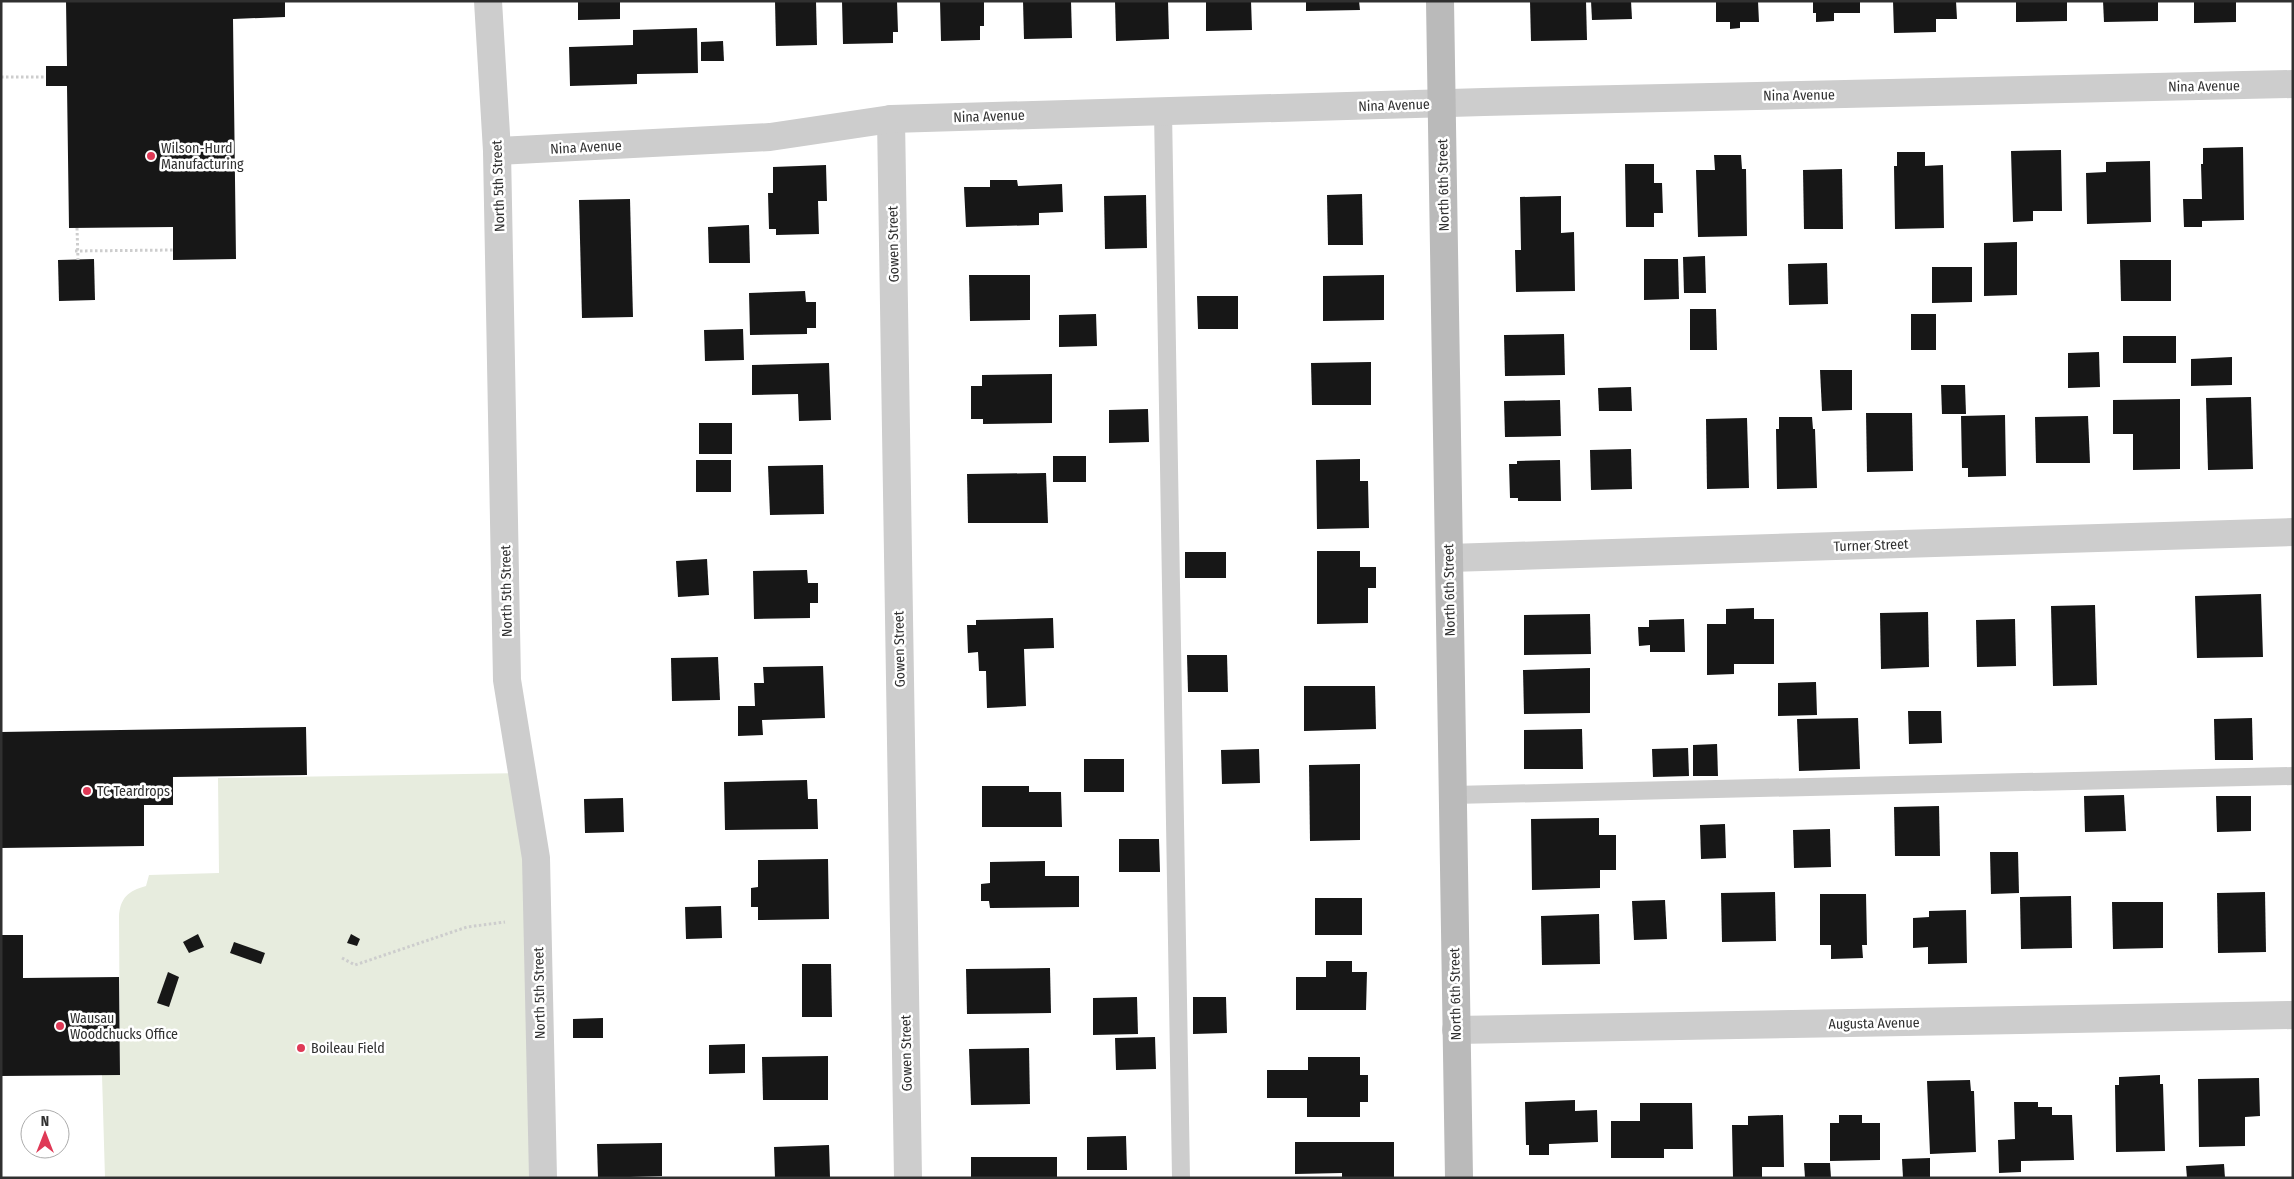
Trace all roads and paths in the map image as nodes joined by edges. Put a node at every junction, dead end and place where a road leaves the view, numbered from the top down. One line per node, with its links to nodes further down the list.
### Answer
1 (488, 1): 9 (street, North 5th Street)
2 (1440, 1): 6 (main road, North 6th Street)
3 (1, 77): 4 (path)
4 (46, 77)
5 (2293, 84): 6 (street, Nina Avenue)
6 (1442, 103): 7 (street, Nina Avenue); 15 (main road, North 6th Street)
7 (1163, 111): 8 (street, Nina Avenue); 24 (lane)
8 (891, 119): 9 (street, Nina Avenue); 23 (street, Gowen Street)
9 (497, 151): 22 (street, North 5th Street)
10 (78, 228): 12 (path)
11 (173, 250): 12 (path)
12 (76, 251): 13 (path)
13 (78, 260)
14 (2293, 532): 15 (street, Turner Street)
15 (1449, 558): 17 (main road, North 6th Street)
16 (2293, 776): 17 (lane)
17 (1453, 795): 21 (main road, North 6th Street)
18 (510, 922): 19 (path)
19 (342, 958)
20 (2293, 1015): 21 (street, Augusta Avenue)
21 (1456, 1030): 25 (main road, North 6th Street)
22 (543, 1178)
23 (908, 1178)
24 (1182, 1178)
25 (1459, 1178)

